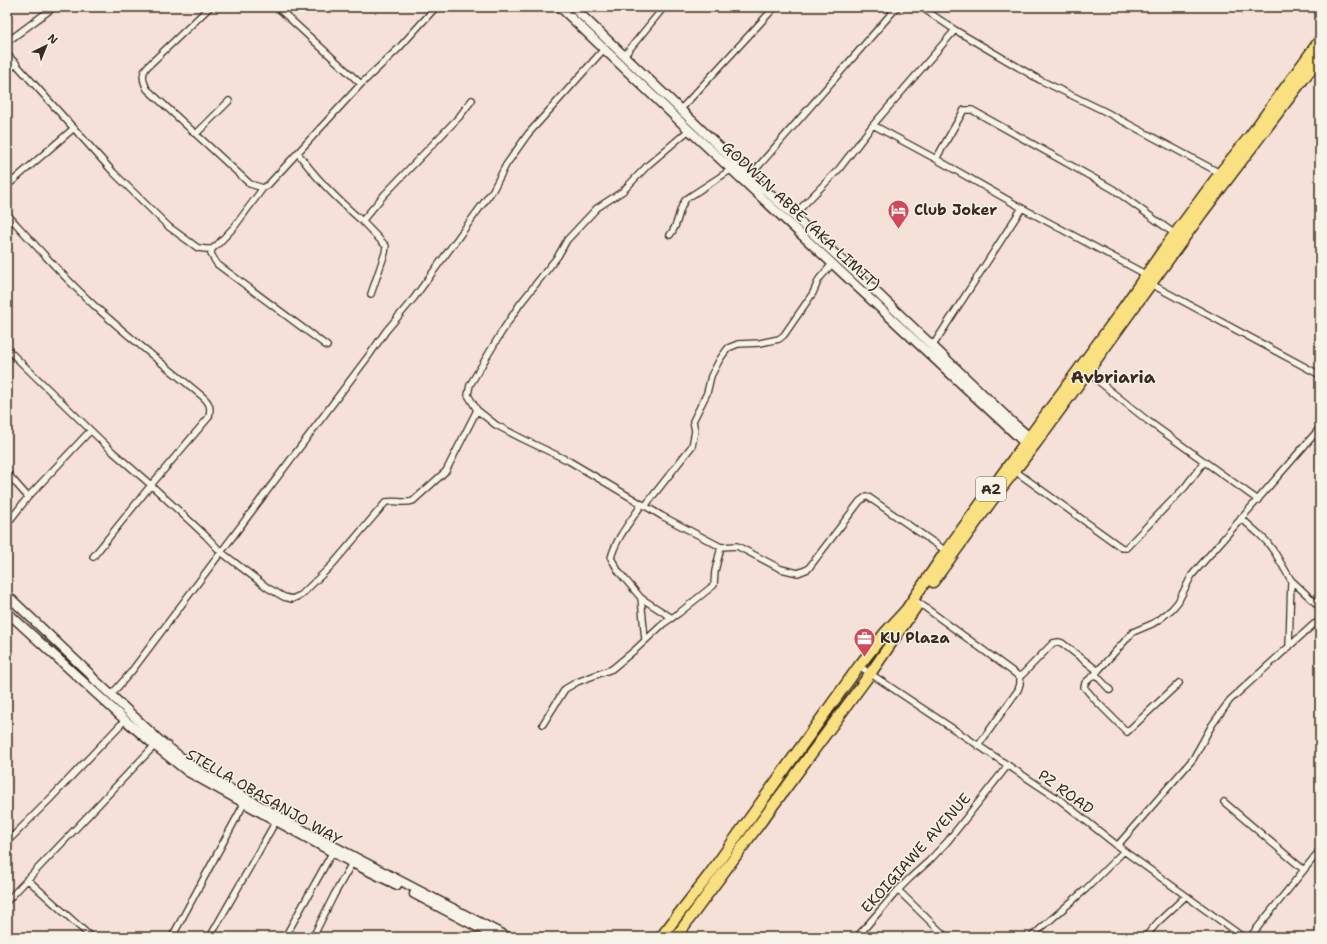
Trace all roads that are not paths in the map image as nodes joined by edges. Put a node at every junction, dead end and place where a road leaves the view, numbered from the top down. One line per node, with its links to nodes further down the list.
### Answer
1 (54, 7): 13 (street)
2 (210, 7): 27 (street)
3 (277, 7): 20 (street)
4 (560, 7): 14 (street, GODWIN ABBE (AKA LIMIT))
5 (574, 7): 16 (street, GODWIN ABBE (AKA LIMIT))
6 (664, 7): 16 (street)
7 (775, 7): 23 (street)
8 (897, 7): 32 (street)
9 (921, 7): 11 (street)
10 (434, 8): 20 (street)
11 (955, 30): 24 (street); 31 (street)
12 (1320, 40): 31 (highway, A2)
13 (7, 42)
14 (604, 49): 26 (street, GODWIN ABBE (AKA LIMIT)); 65 (street)
15 (7, 54): 18 (street)
16 (624, 56): 23 (street, GODWIN ABBE (AKA LIMIT))
17 (1320, 57): 43 (highway, A2)
18 (16, 63): 19 (street); 25 (street)
19 (7, 72)
20 (361, 84): 28 (street)
21 (472, 100): 38 (street)
22 (229, 101): 27 (street)
23 (680, 110): 32 (street, GODWIN ABBE (AKA LIMIT))
24 (873, 125): 29 (street); 37 (street)
25 (74, 128): 33 (street); 41 (street)
26 (689, 130): 30 (street, GODWIN ABBE (AKA LIMIT)); 50 (street)
27 (196, 134): 34 (street)
28 (298, 153): 34 (street); 38 (street)
29 (936, 159): 35 (street); 39 (street)
30 (732, 169): 40 (street); 42 (street, GODWIN ABBE (AKA LIMIT))
31 (1220, 173): 39 (highway, A2)
32 (750, 176): 37 (street, GODWIN ABBE (AKA LIMIT))
33 (7, 186)
34 (263, 188): 41 (street)
35 (1022, 208): 43 (street); 46 (street)
36 (7, 214): 57 (street)
37 (794, 216): 46 (street, GODWIN ABBE (AKA LIMIT))
38 (362, 222): 44 (street)
39 (1175, 234): 43 (highway, A2)
40 (670, 235)
41 (212, 249): 45 (street)
42 (832, 264): 53 (street, GODWIN ABBE (AKA LIMIT)); 60 (street)
43 (1149, 279): 48 (highway, A2); 49 (street); 53 (highway, A2)
44 (371, 294)
45 (327, 346)
46 (932, 347): 53 (street, GODWIN ABBE (AKA LIMIT))
47 (7, 349): 52 (street)
48 (1087, 372): 53 (highway, A2); 54 (street)
49 (1320, 375)
50 (477, 410): 60 (street); 65 (street)
51 (1320, 428): 59 (street)
52 (90, 431): 57 (street); 58 (street)
53 (1030, 443): 55 (highway, A2); 64 (highway, A2)
54 (1204, 462): 55 (street); 59 (street)
55 (1015, 471): 70 (highway, A2)
56 (7, 473): 58 (street)
57 (151, 485): 65 (street); 66 (street)
58 (28, 498): 62 (street)
59 (1258, 500): 61 (street)
60 (644, 505): 63 (street); 69 (street)
61 (1241, 518): 67 (street); 78 (street)
62 (7, 524)
63 (721, 547): 64 (street); 73 (street)
64 (946, 551): 77 (highway, A2)
65 (221, 552): 83 (street)
66 (93, 557)
67 (1291, 580): 71 (street); 76 (street)
68 (7, 595): 83 (street)
69 (641, 598): 73 (street); 75 (street)
70 (918, 603): 79 (highway, A2); 80 (street)
71 (1320, 607)
72 (7, 612): 84 (street, STELLA OBASANJO WAY)
73 (672, 618): 75 (street)
74 (1320, 623): 76 (street)
75 (645, 640): 85 (street)
76 (1289, 647): 93 (street)
77 (859, 666): 79 (street, PZ ROAD); 111 (highway, A2)
78 (1097, 673): 80 (street); 81 (street); 82 (street)
79 (870, 674): 87 (street, PZ ROAD); 112 (highway, A2)
80 (1020, 677): 87 (street)
81 (1179, 683)
82 (1110, 690)
83 (111, 695): 86 (street)
84 (125, 720): 86 (street, STELLA OBASANJO WAY); 92 (street)
85 (543, 724)
86 (156, 743): 90 (street, STELLA OBASANJO WAY); 99 (street); 110 (street)
87 (978, 746): 88 (street, PZ ROAD)
88 (1008, 765): 93 (street, PZ ROAD); 100 (street, EKOIGIAWE AVENUE)
89 (1224, 802): 98 (street)
90 (244, 804): 91 (street, STELLA OBASANJO WAY); 105 (street)
91 (276, 821): 96 (street, STELLA OBASANJO WAY); 106 (street)
92 (7, 842)
93 (1117, 846): 95 (street, PZ ROAD)
94 (1320, 850): 98 (street)
95 (1124, 851): 101 (street, PZ ROAD); 115 (street)
96 (332, 852): 97 (street, STELLA OBASANJO WAY); 107 (street)
97 (352, 863): 108 (street); 109 (street, STELLA OBASANJO WAY)
98 (1304, 870): 119 (street)
99 (27, 879): 102 (street); 104 (street)
100 (898, 890): 113 (street, EKOIGIAWE AVENUE); 114 (street)
101 (1186, 896): 103 (street, PZ ROAD); 116 (street)
102 (7, 901)
103 (1233, 930): 117 (street); 118 (street, PZ ROAD)
104 (91, 937)
105 (172, 937)
106 (210, 937)
107 (285, 937)
108 (313, 937)
109 (496, 937)
110 (508, 937)
111 (661, 937)
112 (676, 937)
113 (857, 937)
114 (946, 937)
115 (1031, 937)
116 (1145, 937)
117 (1226, 937)
118 (1243, 937)
119 (1250, 937)

